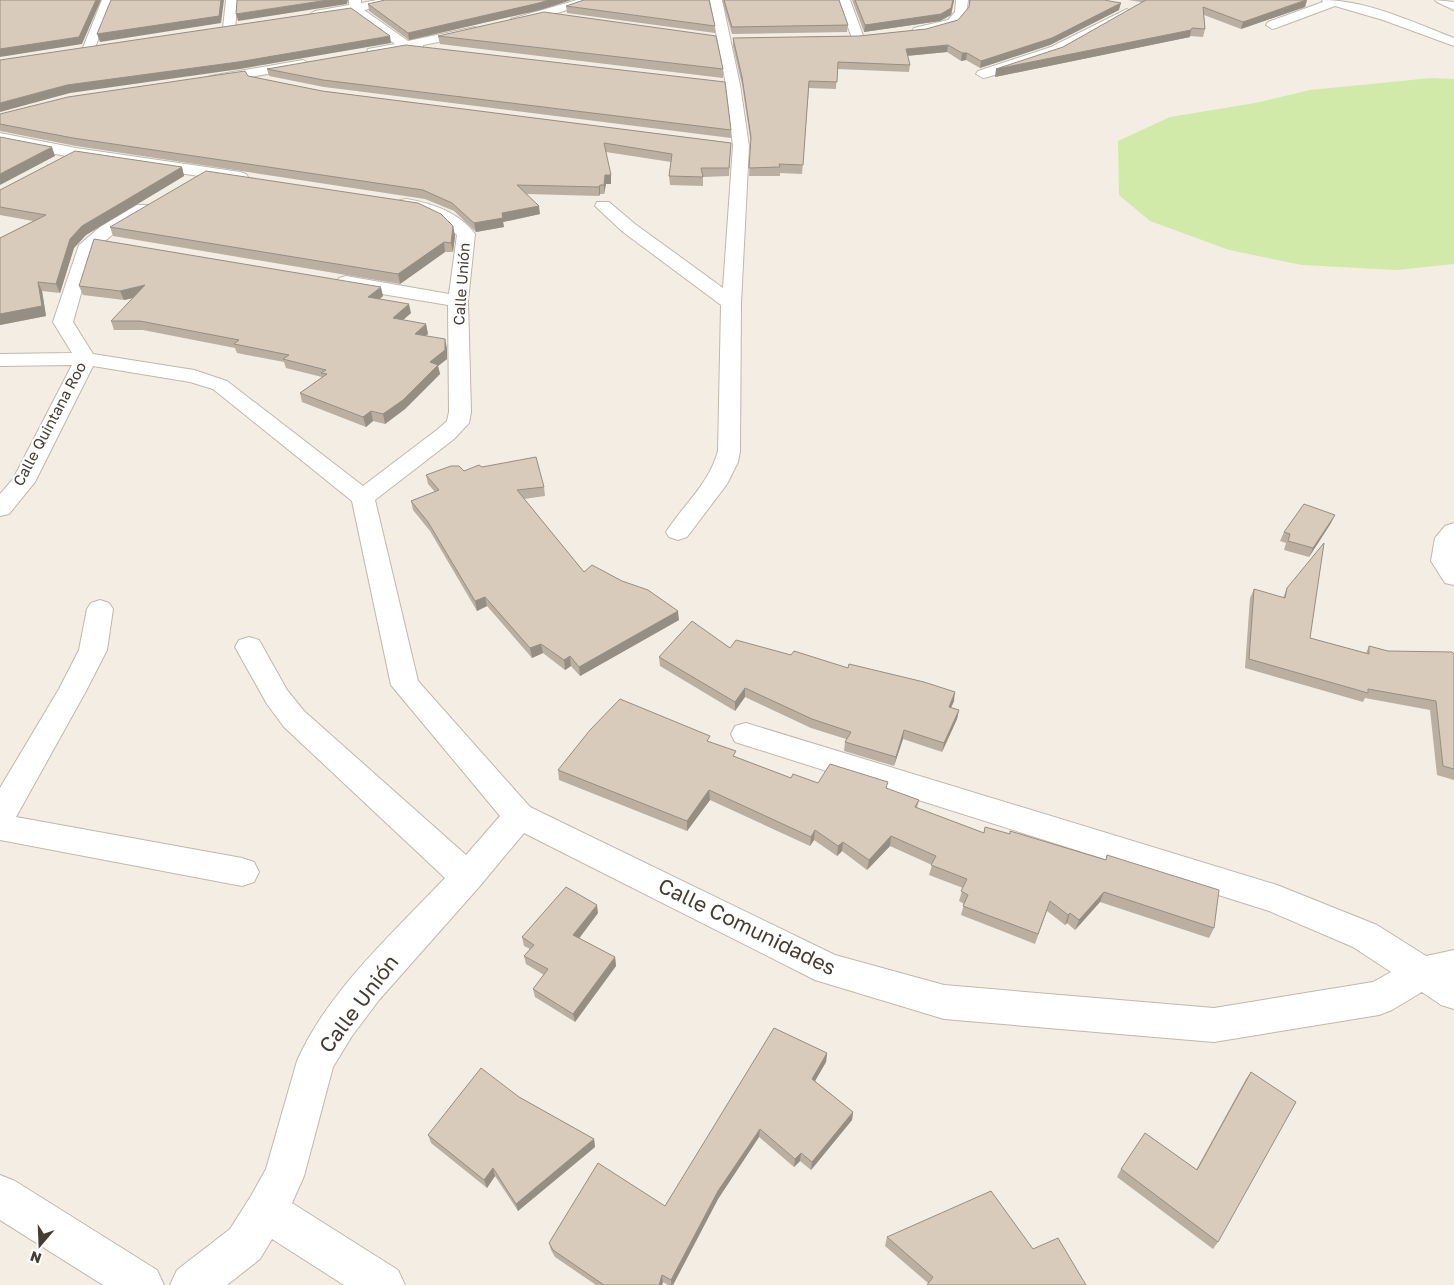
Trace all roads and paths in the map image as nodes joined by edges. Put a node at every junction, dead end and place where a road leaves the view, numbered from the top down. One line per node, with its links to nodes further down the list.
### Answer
1 (108, 0): 24 (street)
2 (232, 0): 18 (street)
3 (396, 0): 10 (street)
4 (589, 0): 13 (street)
5 (716, 0): 34 (street)
6 (844, 0): 21 (street)
7 (962, 0): 20 (street)
8 (1441, 0): 12 (street)
9 (1331, 1): 17 (street); 22 (street)
10 (355, 4): 14 (street); 23 (street)
11 (1121, 4): 28 (street)
12 (1454, 6)
13 (543, 15): 15 (street); 16 (street)
14 (307, 16)
15 (572, 19)
16 (504, 24)
17 (1272, 25)
18 (229, 28)
19 (485, 28): 23 (street)
20 (906, 33)
21 (858, 38)
22 (1454, 42)
23 (407, 46): 25 (street); 26 (street)
24 (107, 47)
25 (447, 50)
26 (361, 54)
27 (314, 62): 29 (street)
28 (983, 74)
29 (240, 76): 30 (street); 31 (street)
30 (193, 82)
31 (277, 83)
32 (0, 138): 35 (street)
33 (722, 144): 34 (street)
34 (741, 146): 47 (street)
35 (76, 153): 36 (street); 37 (street)
36 (51, 167)
37 (207, 172): 38 (street); 39 (street)
38 (254, 180)
39 (181, 187)
40 (386, 200): 46 (street, Calle Unión)
41 (156, 201): 43 (street, Calle Quintana Roo)
42 (603, 206): 47 (street)
43 (93, 240): 44 (street); 48 (street, Calle Quintana Roo)
44 (122, 245)
45 (333, 280): 46 (street)
46 (458, 301): 50 (street, Calle Unión)
47 (731, 303): 53 (street)
48 (86, 359): 49 (street); 50 (street); 51 (street, Calle Quintana Roo)
49 (0, 360)
50 (363, 498): 59 (street, Calle Comunidades)
51 (0, 508)
52 (1454, 531): 54 (street)
53 (678, 532)
54 (1454, 577)
55 (100, 609): 58 (street)
56 (249, 647): 62 (street)
57 (746, 734): 63 (street)
58 (0, 816)
59 (519, 816): 62 (street, Calle Unión); 63 (street, Calle Comunidades)
60 (0, 827): 61 (street)
61 (242, 872)
62 (467, 877): 66 (street, Calle Unión)
63 (1439, 969): 64 (street)
64 (1454, 993)
65 (0, 1196): 67 (street)
66 (266, 1211): 68 (street, Calle Unión); 69 (street)
67 (142, 1285)
68 (192, 1285)
69 (383, 1285)

